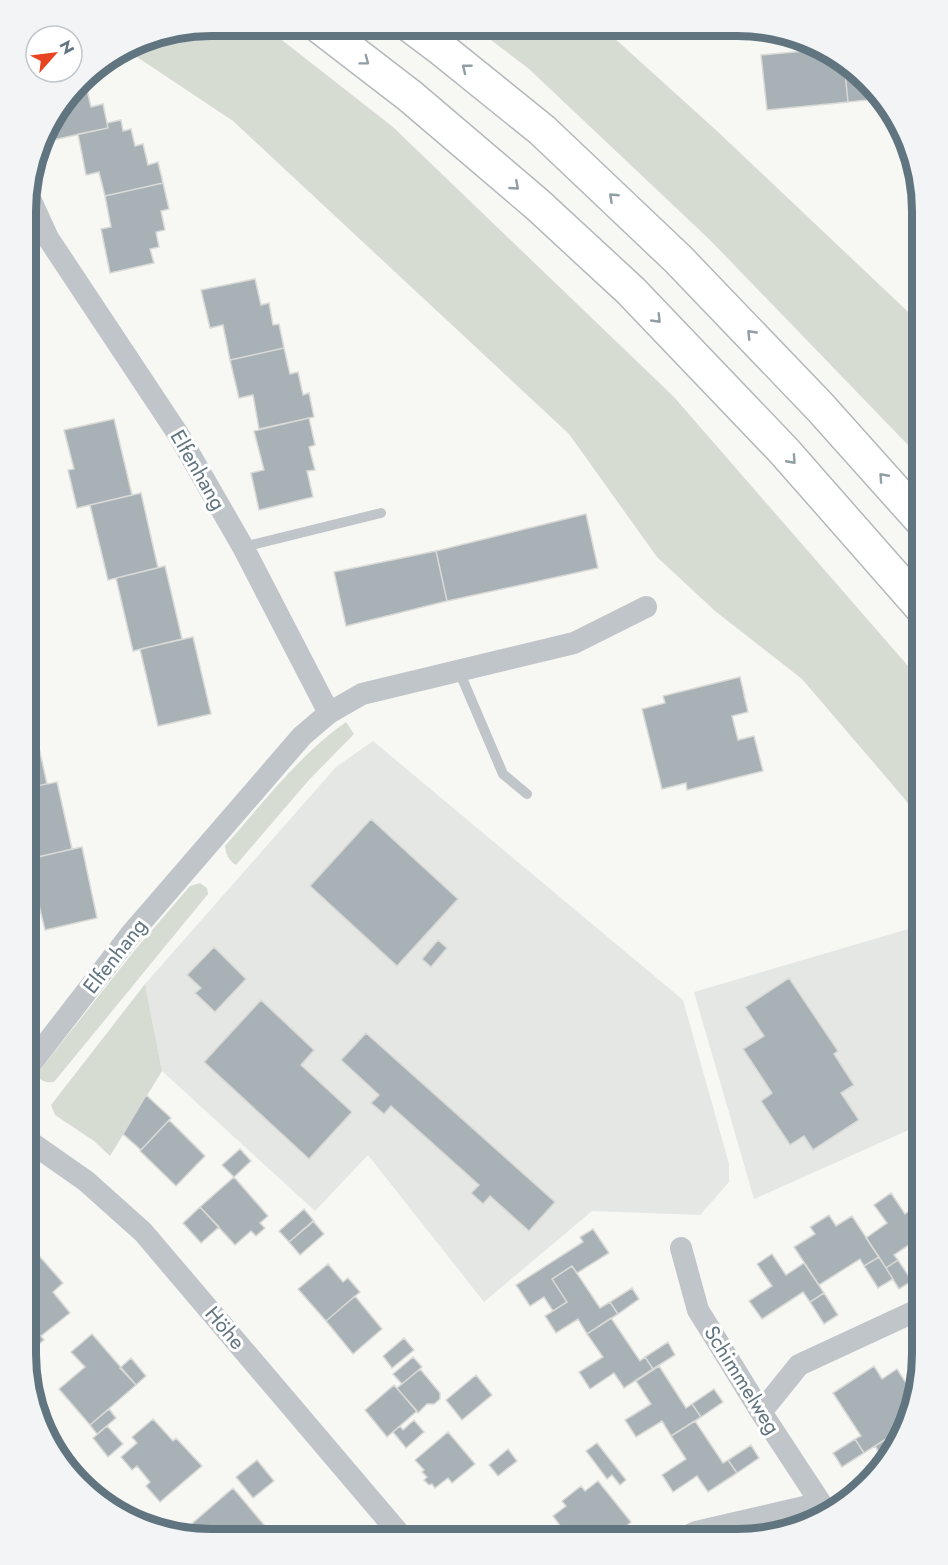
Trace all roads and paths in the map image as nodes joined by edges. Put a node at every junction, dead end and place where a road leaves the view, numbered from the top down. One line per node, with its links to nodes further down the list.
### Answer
1 (332, 36): 7 (highway, one-way to 7)
2 (424, 36): 4 (highway, one-way to 2)
3 (37, 239): 6 (street, Elfenhang)
4 (912, 510)
5 (381, 513): 6 (lane)
6 (243, 547): 10 (street, Elfenhang)
7 (912, 597)
8 (645, 607): 9 (street, Elfenhang)
9 (459, 670): 10 (street, Elfenhang); 11 (lane)
10 (329, 713): 12 (street, Elfenhang)
11 (527, 794)
12 (36, 1057)
13 (36, 1146): 19 (street, Höhe)
14 (681, 1248): 16 (street, Schimmelweg)
15 (912, 1313): 16 (street)
16 (761, 1412): 17 (street, Schimmelweg)
17 (824, 1507)
18 (821, 1508): 20 (street, Schimmelweg)
19 (395, 1529)
20 (711, 1529)

